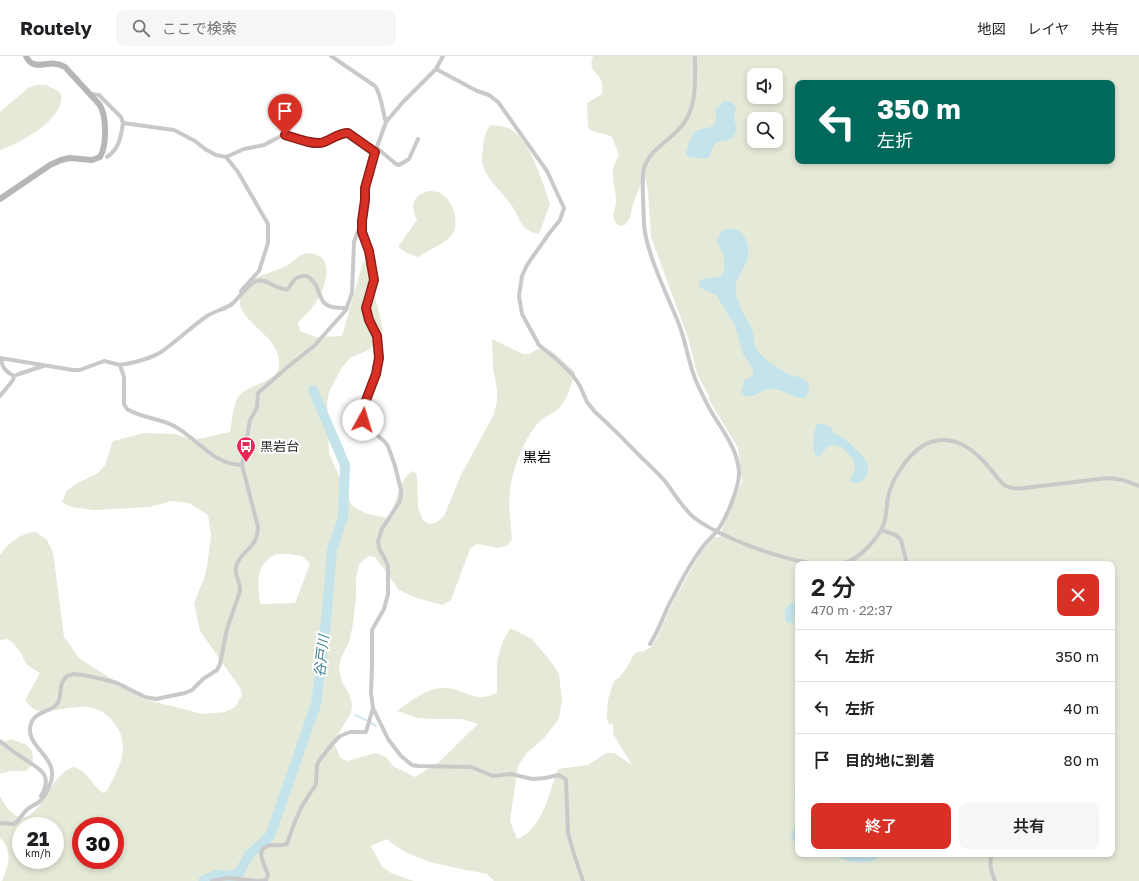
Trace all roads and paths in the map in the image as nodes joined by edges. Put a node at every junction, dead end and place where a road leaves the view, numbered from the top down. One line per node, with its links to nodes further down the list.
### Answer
1 (26, 56): 6 (street)
2 (330, 56): 7 (street)
3 (443, 56): 5 (street)
4 (695, 56): 25 (street)
5 (436, 69): 7 (street); 25 (street)
6 (91, 94): 8 (street); 13 (street)
7 (386, 122): 10 (street)
8 (123, 123): 11 (street); 12 (street)
9 (418, 139): 10 (street)
10 (376, 150): 12 (street); 14 (street)
11 (107, 157)
12 (226, 157): 15 (street)
13 (0, 199)
14 (362, 221): 16 (street); 30 (street)
15 (242, 293): 16 (street); 18 (street)
16 (347, 308): 22 (street)
17 (0, 358): 19 (street); 20 (street)
18 (120, 365): 19 (street); 22 (street)
19 (44, 366): 20 (street)
20 (14, 376): 21 (street)
21 (0, 396)
22 (242, 465): 32 (street)
23 (1139, 486): 24 (street)
24 (881, 530): 27 (street); 28 (street)
25 (717, 531): 26 (street); 29 (street)
26 (798, 561)
27 (851, 561)
28 (906, 561)
29 (650, 644)
30 (372, 710): 35 (street); 36 (street)
31 (0, 741): 32 (street)
32 (42, 799): 33 (street)
33 (0, 822)
34 (991, 857): 37 (street)
35 (212, 881)
36 (583, 881)
37 (995, 881)

